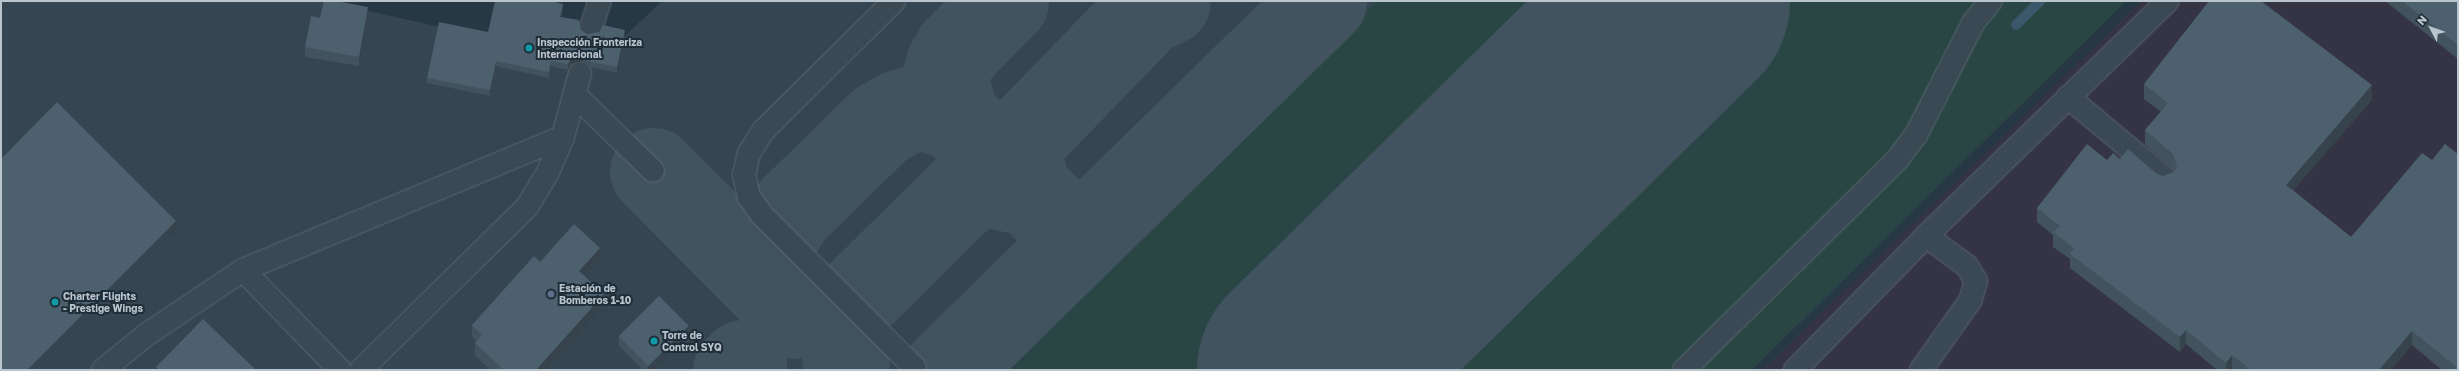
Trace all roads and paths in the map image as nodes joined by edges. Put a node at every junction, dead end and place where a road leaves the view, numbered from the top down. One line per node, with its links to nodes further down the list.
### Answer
1 (600, 1): 5 (street)
2 (894, 1): 14 (street)
3 (1991, 1): 18 (street)
4 (2168, 1): 8 (street)
5 (591, 28)
6 (580, 72): 7 (street)
7 (576, 96): 9 (street); 10 (street)
8 (2068, 97): 11 (street); 12 (street)
9 (563, 137): 13 (street); 17 (street)
10 (653, 171)
11 (2165, 178)
12 (1926, 236): 19 (street); 20 (street)
13 (243, 270): 15 (street); 16 (street)
14 (915, 368)
15 (103, 370)
16 (340, 370)
17 (361, 370)
18 (1684, 370)
19 (1795, 370)
20 (1921, 370)

